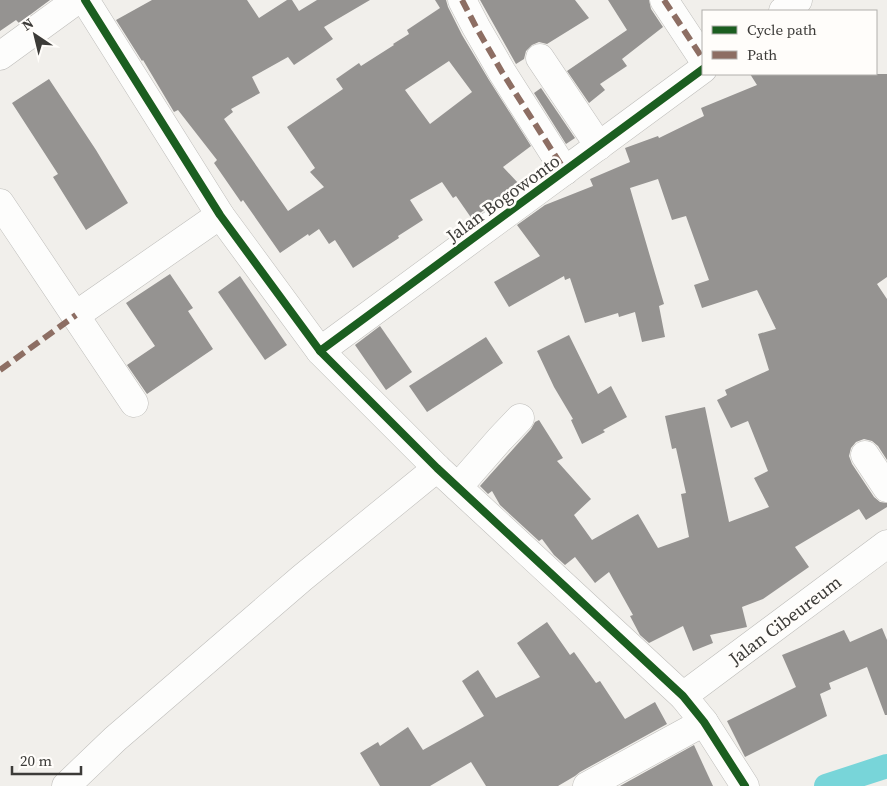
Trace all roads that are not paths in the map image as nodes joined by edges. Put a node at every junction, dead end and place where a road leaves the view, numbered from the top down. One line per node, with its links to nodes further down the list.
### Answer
1 (77, 0): 7 (street)
2 (85, 0): 14 (street)
3 (462, 0): 12 (street)
4 (664, 0): 8 (street)
5 (798, 0): 6 (street)
6 (784, 10)
7 (0, 56)
8 (702, 57)
9 (540, 58): 11 (street)
10 (702, 71): 11 (street, Jalan Bogowonto)
11 (598, 146): 12 (street, Jalan Bogowonto)
12 (565, 171): 16 (street, Jalan Bogowonto)
13 (0, 203): 15 (street)
14 (220, 215): 15 (street); 16 (street)
15 (76, 315): 17 (street)
16 (320, 351): 20 (street)
17 (134, 403)
18 (520, 418): 21 (street)
19 (865, 455): 22 (street)
20 (437, 468): 21 (street); 27 (street)
21 (458, 487): 24 (street)
22 (887, 488)
23 (887, 544): 24 (street, Jalan Cibeureum)
24 (683, 696): 25 (street)
25 (704, 722): 26 (street); 28 (street)
26 (743, 783)
27 (66, 786)
28 (587, 786)

